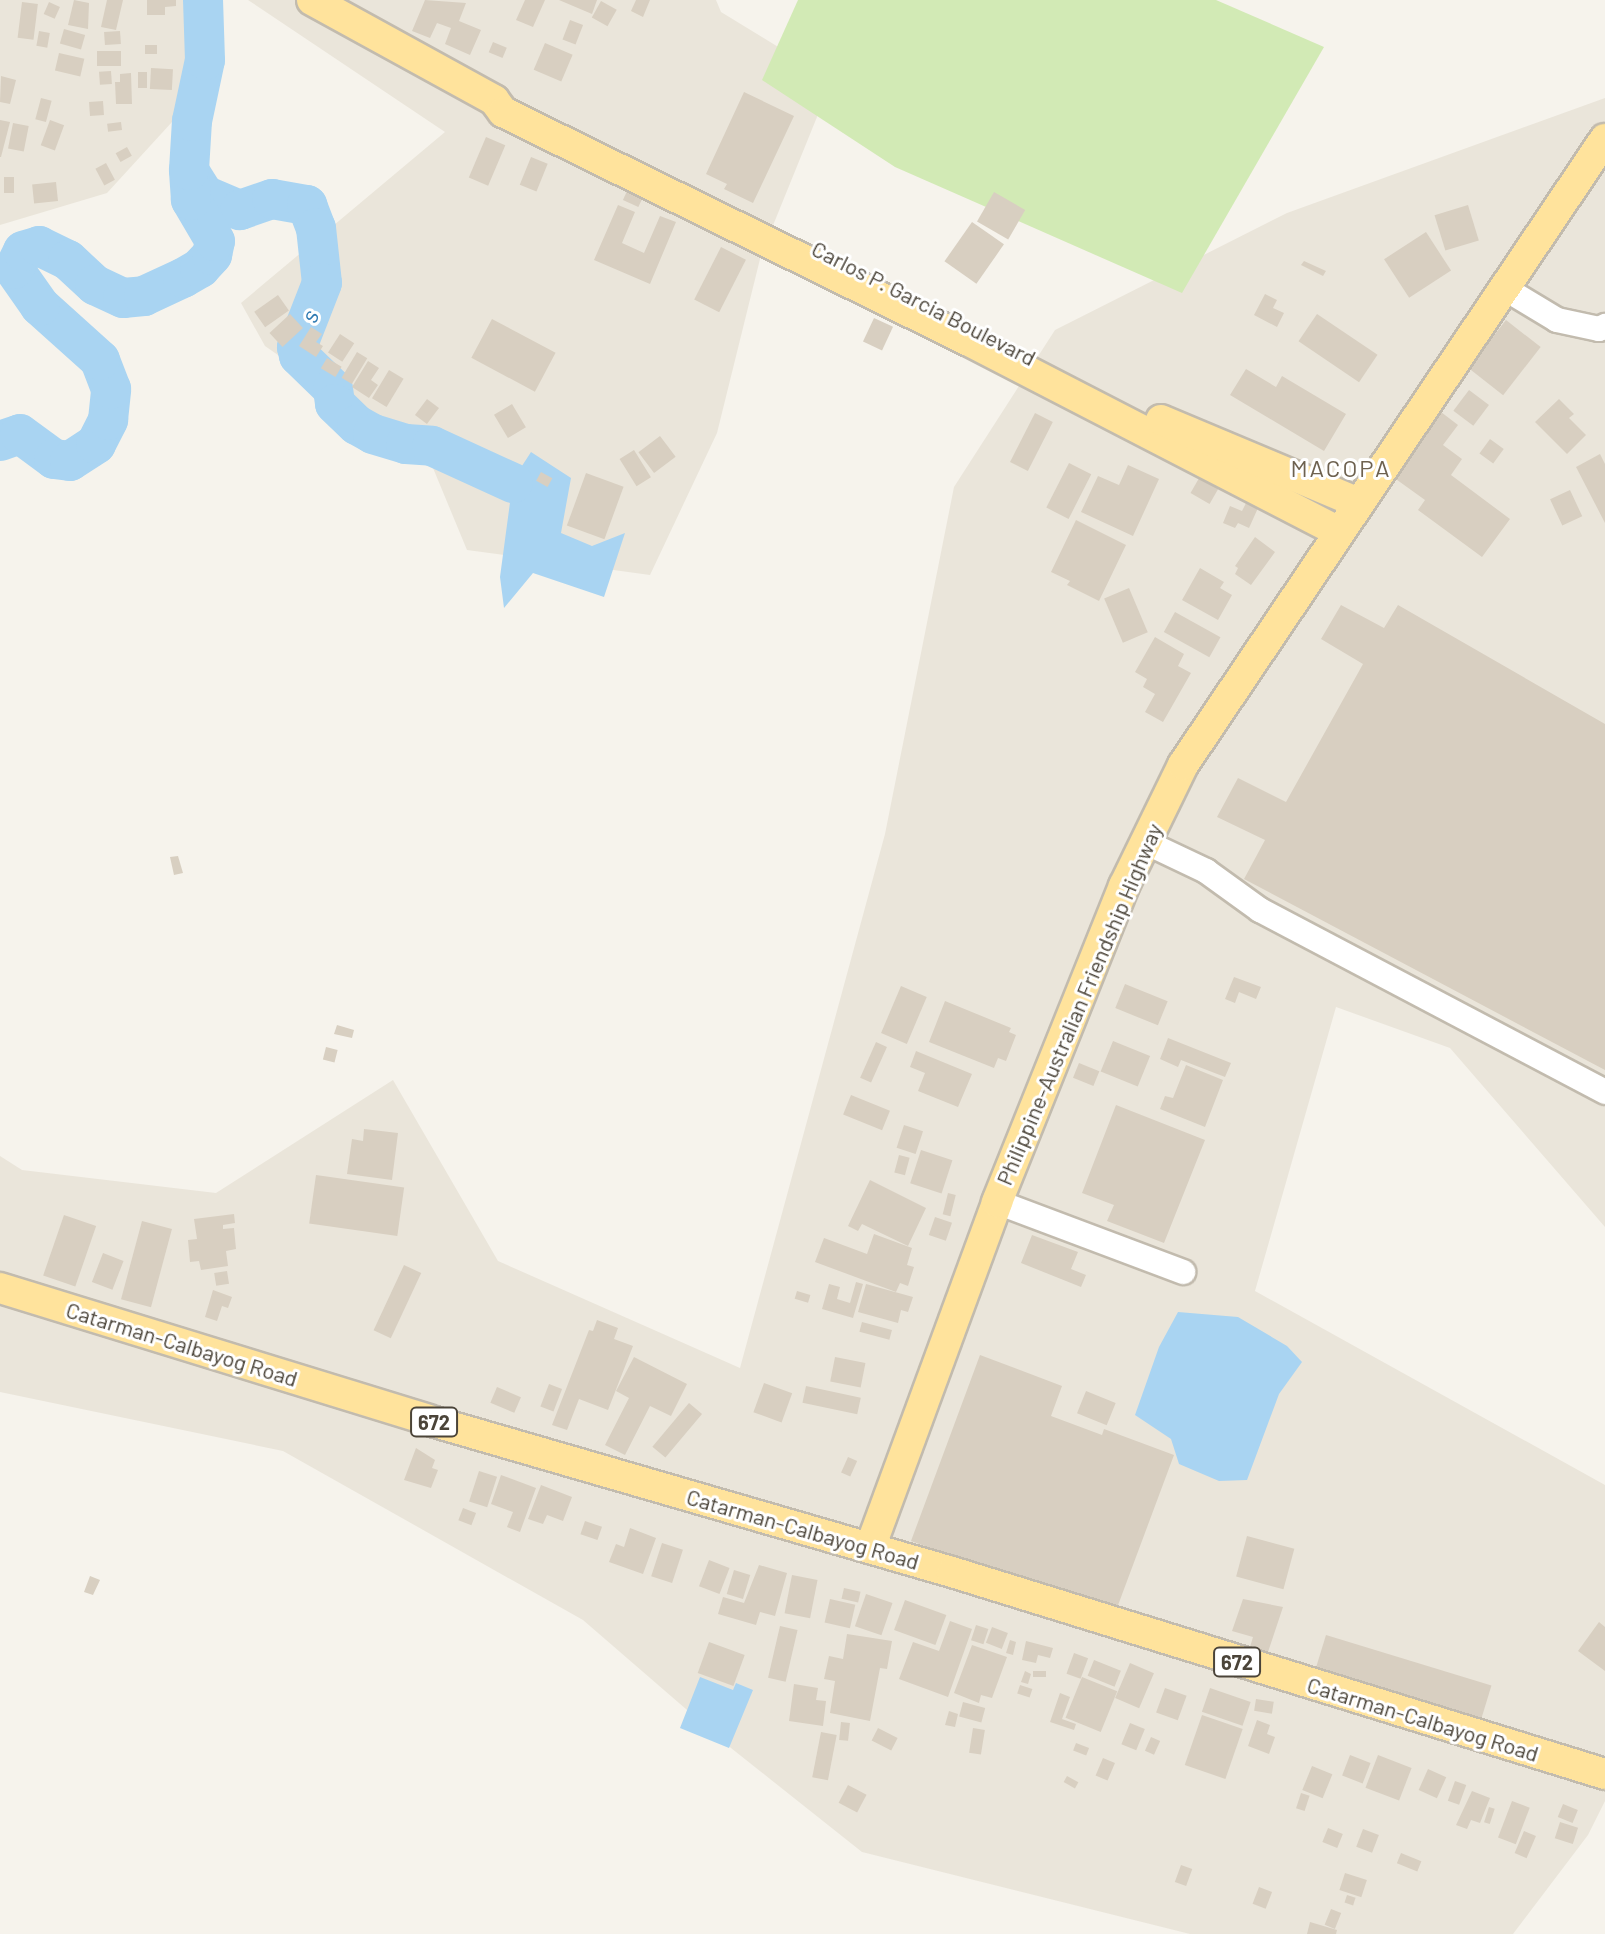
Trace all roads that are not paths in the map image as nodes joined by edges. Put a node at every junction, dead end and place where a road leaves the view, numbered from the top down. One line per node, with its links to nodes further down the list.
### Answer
1 (312, 0): 5 (main road, Carlos P. Garcia Boulevard)
2 (1605, 139): 3 (main road, Philippine-Australian Friendship Highway)
3 (1504, 288): 4 (street); 6 (main road, Philippine-Australian Friendship Highway)
4 (1605, 326)
5 (1125, 413): 6 (main road, Carlos P. Garcia Boulevard); 7 (main road, Carlos P. Garcia Boulevard)
6 (1358, 503): 7 (main road, Philippine-Australian Friendship Highway)
7 (1339, 532): 8 (main road, Philippine-Australian Friendship Highway)
8 (1145, 842): 9 (street); 10 (main road, Philippine-Australian Friendship Highway)
9 (1605, 1092)
10 (997, 1202): 11 (street); 13 (main road, Philippine-Australian Friendship Highway)
11 (1183, 1272)
12 (0, 1288): 13 (main road, Catarman-Calbayog Road / 672)
13 (870, 1548): 14 (main road, Catarman-Calbayog Road / 672)
14 (1605, 1774)

